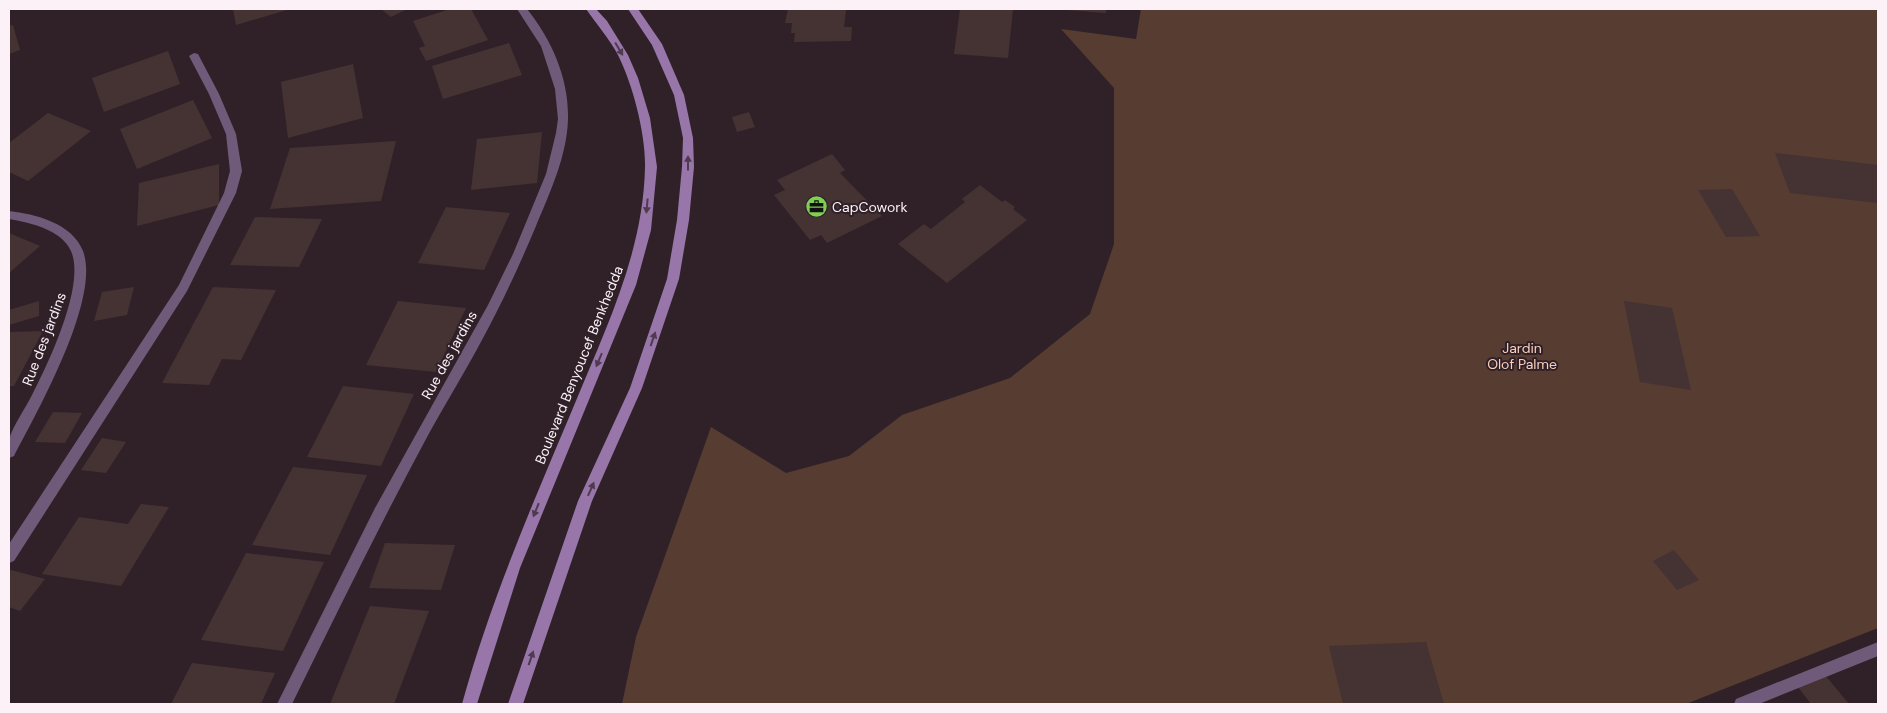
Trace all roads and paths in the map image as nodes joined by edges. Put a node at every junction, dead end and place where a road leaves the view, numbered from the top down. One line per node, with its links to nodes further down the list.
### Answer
1 (522, 9): 9 (street, Rue des jardins)
2 (591, 9): 10 (main road, Boulevard Benyoucef Benkhedda, one-way to 10)
3 (633, 9): 11 (main road, one-way to 3)
4 (194, 56): 7 (street)
5 (9, 215): 6 (street, Rue des jardins)
6 (9, 452)
7 (9, 556)
8 (1878, 649): 12 (street)
9 (284, 704)
10 (469, 704)
11 (515, 704)
12 (1742, 704)

